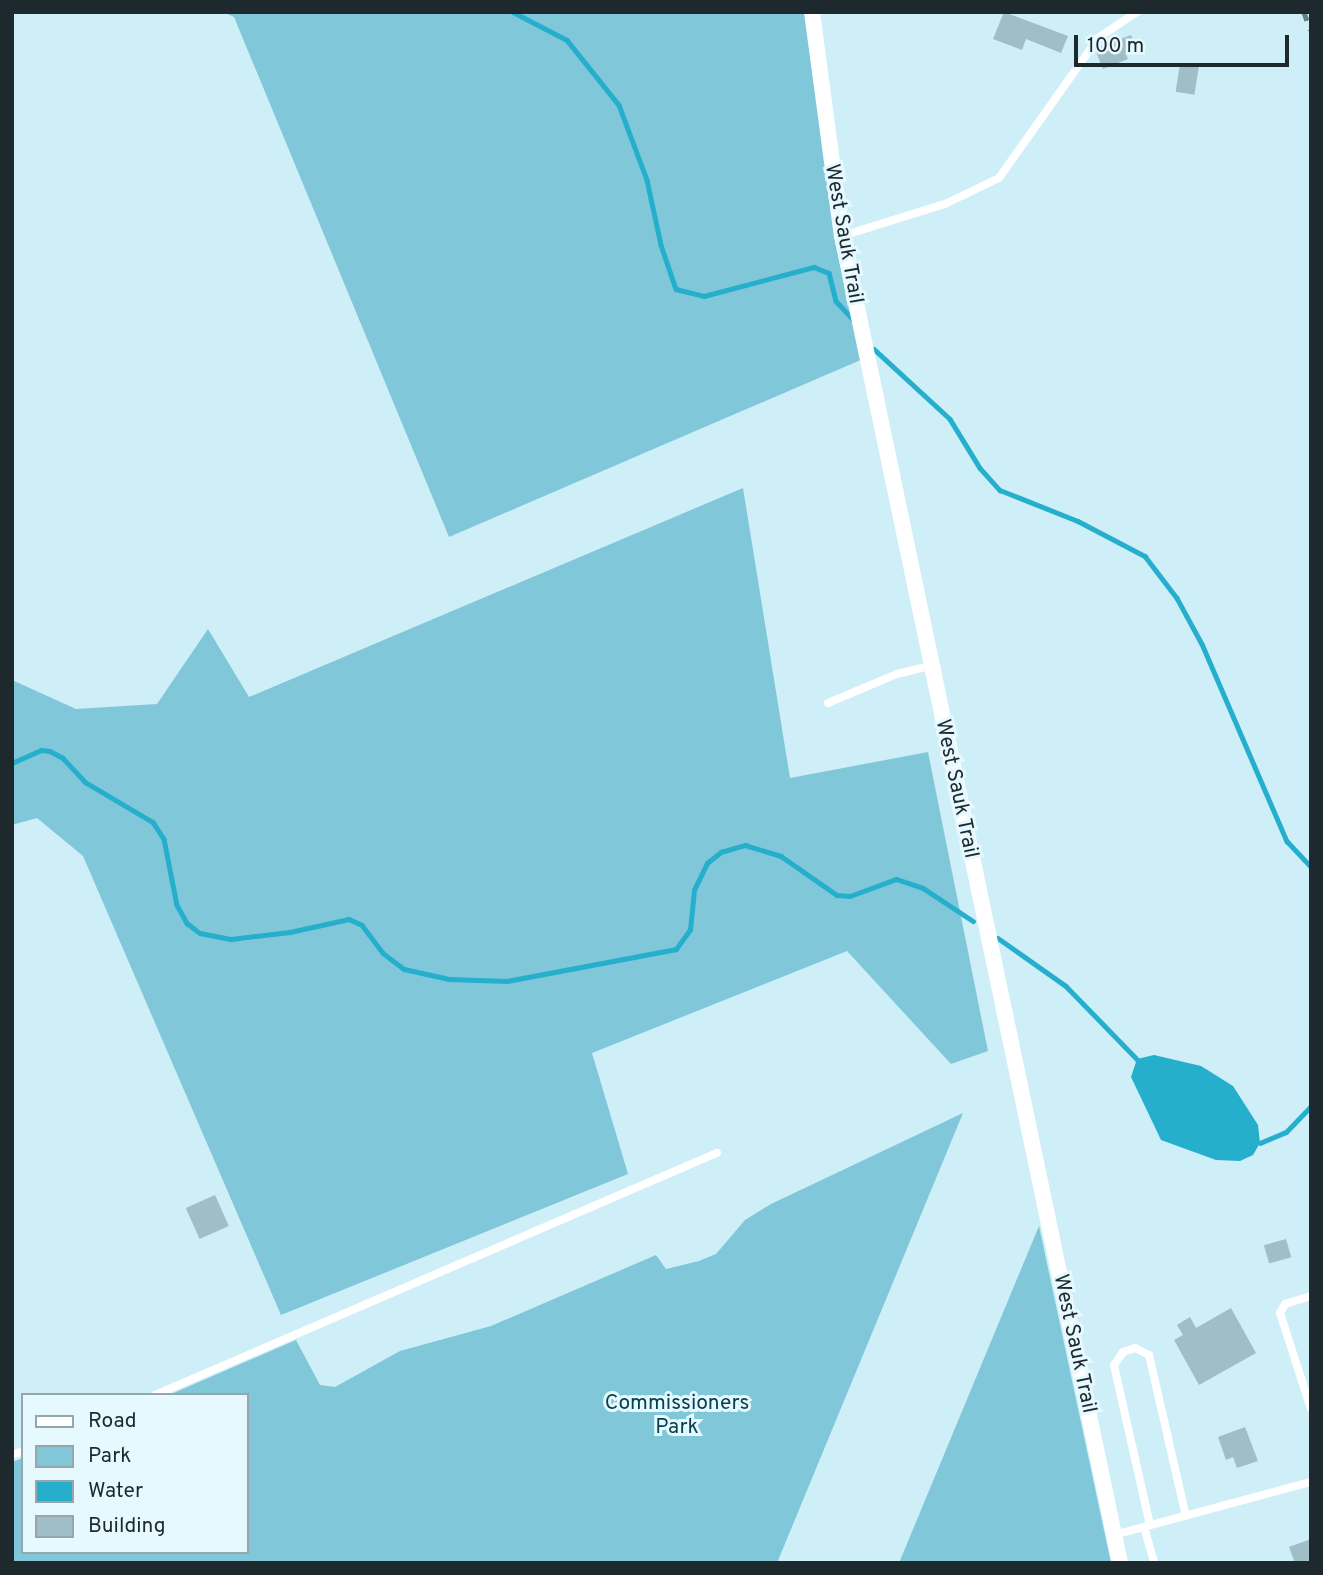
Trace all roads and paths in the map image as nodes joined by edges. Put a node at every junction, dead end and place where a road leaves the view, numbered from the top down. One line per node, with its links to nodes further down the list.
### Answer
1 (812, 12): 3 (street, West Sauk Trail)
2 (1137, 12): 3 (lane)
3 (842, 236): 4 (street, West Sauk Trail)
4 (930, 666): 5 (lane); 13 (street, West Sauk Trail)
5 (828, 703)
6 (717, 1153): 8 (lane)
7 (1311, 1296): 9 (lane)
8 (160, 1393)
9 (1311, 1409)
10 (1311, 1482): 11 (lane)
11 (1186, 1516): 12 (lane); 12 (lane)
12 (1147, 1526): 13 (lane); 15 (lane)
13 (1114, 1535): 14 (street, West Sauk Trail)
14 (1120, 1563)
15 (1154, 1563)

